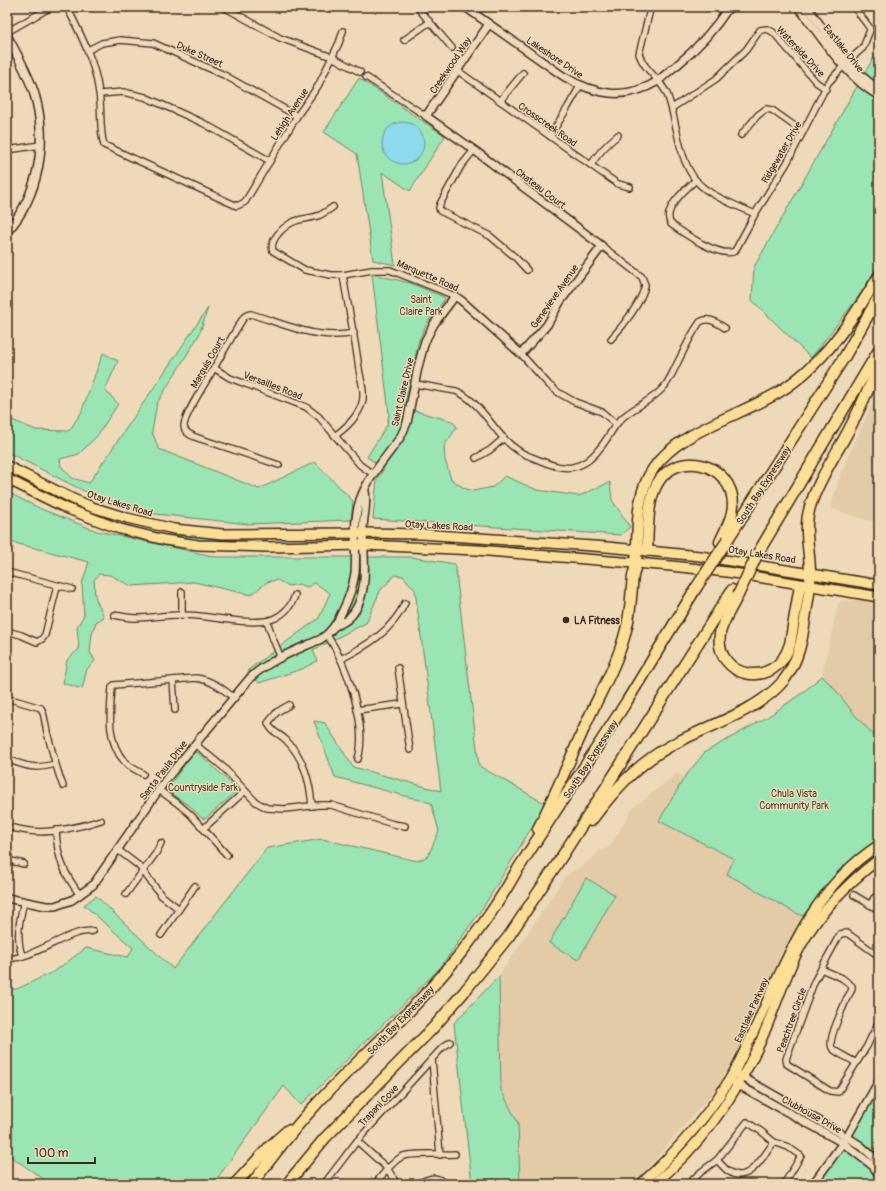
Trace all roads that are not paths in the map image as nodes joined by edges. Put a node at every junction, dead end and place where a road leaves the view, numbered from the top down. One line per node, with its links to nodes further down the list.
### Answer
1 (51, 7): 14 (street)
2 (67, 7): 18 (street)
3 (224, 7): 19 (street)
4 (417, 7): 11 (street)
5 (465, 7): 12 (street, Lakeshore Drive)
6 (650, 7): 25 (street)
7 (730, 7): 25 (street, Lakeshore Drive)
8 (798, 7): 20 (street, Eastlake Drive)
9 (807, 7): 20 (street, Eastlake Drive)
10 (854, 7): 20 (street, Ridgewater Drive)
11 (430, 22): 16 (street); 17 (street)
12 (489, 24): 21 (street, Creekwood Way); 26 (street, Lakeshore Drive)
13 (342, 31): 19 (street, Lehigh Avenue)
14 (7, 32)
15 (7, 36): 39 (main road)
16 (404, 40)
17 (452, 48)
18 (88, 50): 29 (street); 33 (street, Duke Street)
19 (332, 57): 22 (street); 33 (street, Lehigh Avenue)
20 (846, 63): 27 (street, Ridgewater Drive); 28 (street, Eastlake Drive); 30 (street, Eastlake Drive)
21 (458, 71): 31 (street, Crosscreek Road); 34 (street, Creekwood Way)
22 (360, 72)
23 (523, 73): 31 (street)
24 (366, 77): 34 (street, Chateau Court)
25 (659, 80): 26 (street, Lakeshore Drive); 32 (street)
26 (580, 86): 38 (street)
27 (826, 88): 32 (street, Waterside Drive); 35 (street, Ridgewater Drive)
28 (879, 89)
29 (100, 94): 42 (street); 42 (street, Lehigh Avenue)
30 (879, 96)
31 (500, 101): 38 (street, Crosscreek Road)
32 (672, 108): 44 (street)
33 (298, 116): 42 (street, Lehigh Avenue)
34 (426, 116): 41 (street, Chateau Court)
35 (803, 132): 37 (street); 47 (street, Ridgewater Drive)
36 (618, 135): 43 (street)
37 (741, 135)
38 (550, 136): 43 (street, Crosscreek Road)
39 (41, 145): 40 (street); 48 (main road)
40 (7, 150)
41 (474, 150): 49 (street, Chateau Court); 50 (street)
42 (270, 161)
43 (591, 166): 45 (street, Crosscreek Road)
44 (696, 180): 47 (street); 47 (street, Ridgewater Drive)
45 (630, 187)
46 (333, 207): 51 (street, Marquette Road)
47 (755, 214)
48 (7, 231)
49 (602, 246): 57 (street, Chateau Court); 59 (street, Genevieve Avenue)
50 (527, 270)
51 (343, 275): 53 (street, Marquette Road); 56 (street)
52 (879, 276): 76 (highway)
53 (455, 296): 59 (street, Marquette Road); 62 (street, Saint Claire Drive)
54 (879, 296): 74 (highway, South Bay Expressway)
55 (725, 328): 63 (street)
56 (354, 333): 61 (street, Marquis Court); 64 (street)
57 (611, 339)
58 (879, 350): 86 (highway, bridge)
59 (521, 354): 63 (street, Marquette Road)
60 (879, 366): 80 (highway)
61 (214, 368): 64 (street, Versailles Road); 67 (street, Marquis Court)
62 (415, 384): 65 (street); 70 (street, Saint Claire Drive)
63 (616, 424): 65 (street)
64 (335, 436): 70 (street, Versailles Road)
65 (504, 438): 66 (street)
66 (476, 458)
67 (279, 465)
68 (7, 466): 71 (main road, Otay Lakes Road)
69 (7, 472): 71 (main road)
70 (373, 474): 73 (street, Saint Claire Drive)
71 (29, 477): 73 (main road, Otay Lakes Road)
72 (7, 479): 75 (main road)
73 (359, 533): 75 (street, Santa Paula Drive); 76 (main road, Otay Lakes Road)
74 (724, 540): 77 (highway); 130 (highway, South Bay Expressway, bridge)
75 (360, 546): 78 (main road); 93 (street, Santa Paula Drive); 93 (street, Santa Paula Drive)
76 (636, 550): 77 (main road, Otay Lakes Road); 78 (highway)
77 (647, 551): 80 (main road, Otay Lakes Road)
78 (636, 563): 81 (main road); 130 (highway)
79 (7, 572): 83 (street)
80 (810, 573): 81 (highway); 82 (main road, Otay Lakes Road)
81 (805, 585): 86 (highway); 88 (main road); 127 (highway)
82 (879, 585)
83 (57, 586): 84 (street); 94 (street)
84 (72, 589)
85 (182, 592): 90 (street)
86 (735, 593): 127 (highway)
87 (295, 595): 92 (street)
88 (879, 597)
89 (405, 603): 97 (street)
90 (182, 614): 91 (street); 92 (street)
91 (114, 615)
92 (267, 621): 96 (street)
93 (334, 626): 95 (street, Santa Paula Drive)
94 (7, 631)
95 (327, 635): 96 (street, Santa Paula Drive); 97 (street)
96 (281, 658): 101 (street, Santa Paula Drive)
97 (341, 659): 105 (street)
98 (398, 668): 102 (street)
99 (173, 680): 101 (street); 104 (street); 111 (street)
100 (7, 698): 110 (street)
101 (234, 698): 106 (street, Santa Paula Drive)
102 (402, 704): 105 (street); 107 (street)
103 (289, 705): 115 (street)
104 (175, 710)
105 (357, 710): 108 (street)
106 (195, 744): 113 (street, Santa Paula Drive); 114 (street)
107 (410, 750)
108 (358, 759)
109 (7, 760): 110 (street)
110 (55, 764): 112 (street)
111 (142, 774)
112 (63, 786)
113 (159, 790): 119 (street); 123 (street, Santa Paula Drive)
114 (245, 791): 115 (street); 119 (street)
115 (312, 806): 118 (street)
116 (101, 820): 120 (street)
117 (7, 826): 120 (street)
118 (405, 826)
119 (204, 828): 124 (street)
120 (56, 830): 134 (street)
121 (161, 843): 129 (street)
122 (879, 845): 141 (main road, Eastlake Parkway)
123 (118, 850): 129 (street); 134 (street, Santa Paula Drive)
124 (227, 855)
125 (879, 859): 144 (main road, Eastlake Parkway)
126 (7, 860): 128 (street)
127 (559, 861): 169 (highway)
128 (24, 864)
129 (142, 871): 132 (street); 139 (street)
130 (516, 872): 157 (highway, South Bay Expressway)
131 (195, 886): 139 (street)
132 (126, 894)
133 (879, 894): 138 (street)
134 (80, 895): 137 (street, Santa Paula Drive)
135 (854, 895): 138 (street)
136 (7, 898): 137 (street, Santa Paula Drive)
137 (24, 902): 145 (street)
138 (870, 905): 140 (street)
139 (178, 909): 143 (street)
140 (879, 910)
141 (806, 922): 144 (main road); 153 (main road, Eastlake Parkway)
142 (93, 931): 145 (street)
143 (160, 935)
144 (803, 942): 155 (main road, Eastlake Parkway)
145 (22, 956): 147 (street)
146 (879, 956): 148 (street, Peachtree Circle)
147 (7, 958)
148 (820, 969): 152 (street); 152 (street, Peachtree Circle)
149 (879, 1021): 152 (street)
150 (450, 1042): 151 (street, Trapani Cove)
151 (432, 1059): 159 (street, Trapani Cove); 162 (street)
152 (856, 1063)
153 (734, 1071): 154 (main road, Eastlake Parkway); 155 (street, Clubhouse Drive)
154 (729, 1080): 155 (street, Clubhouse Drive); 175 (main road, Eastlake Parkway)
155 (740, 1081): 158 (street, Clubhouse Drive); 176 (main road, Eastlake Parkway)
156 (879, 1081): 158 (street)
157 (313, 1108): 167 (highway); 168 (highway, South Bay Expressway)
158 (845, 1140): 164 (street, Clubhouse Drive); 166 (street, Clubhouse Drive); 179 (street)
159 (357, 1141): 165 (street); 170 (street, Trapani Cove)
160 (774, 1142): 163 (street); 163 (street); 178 (street)
161 (455, 1154): 162 (street)
162 (440, 1155): 165 (street)
163 (717, 1160): 177 (street)
164 (879, 1162)
165 (388, 1168): 171 (street); 172 (street)
166 (879, 1175)
167 (235, 1184)
168 (252, 1184)
169 (288, 1184)
170 (324, 1184)
171 (375, 1184)
172 (397, 1184)
173 (418, 1184): 174 (street)
174 (444, 1184)
175 (641, 1184)
176 (654, 1184)
177 (688, 1184)
178 (784, 1184)
179 (814, 1184)

